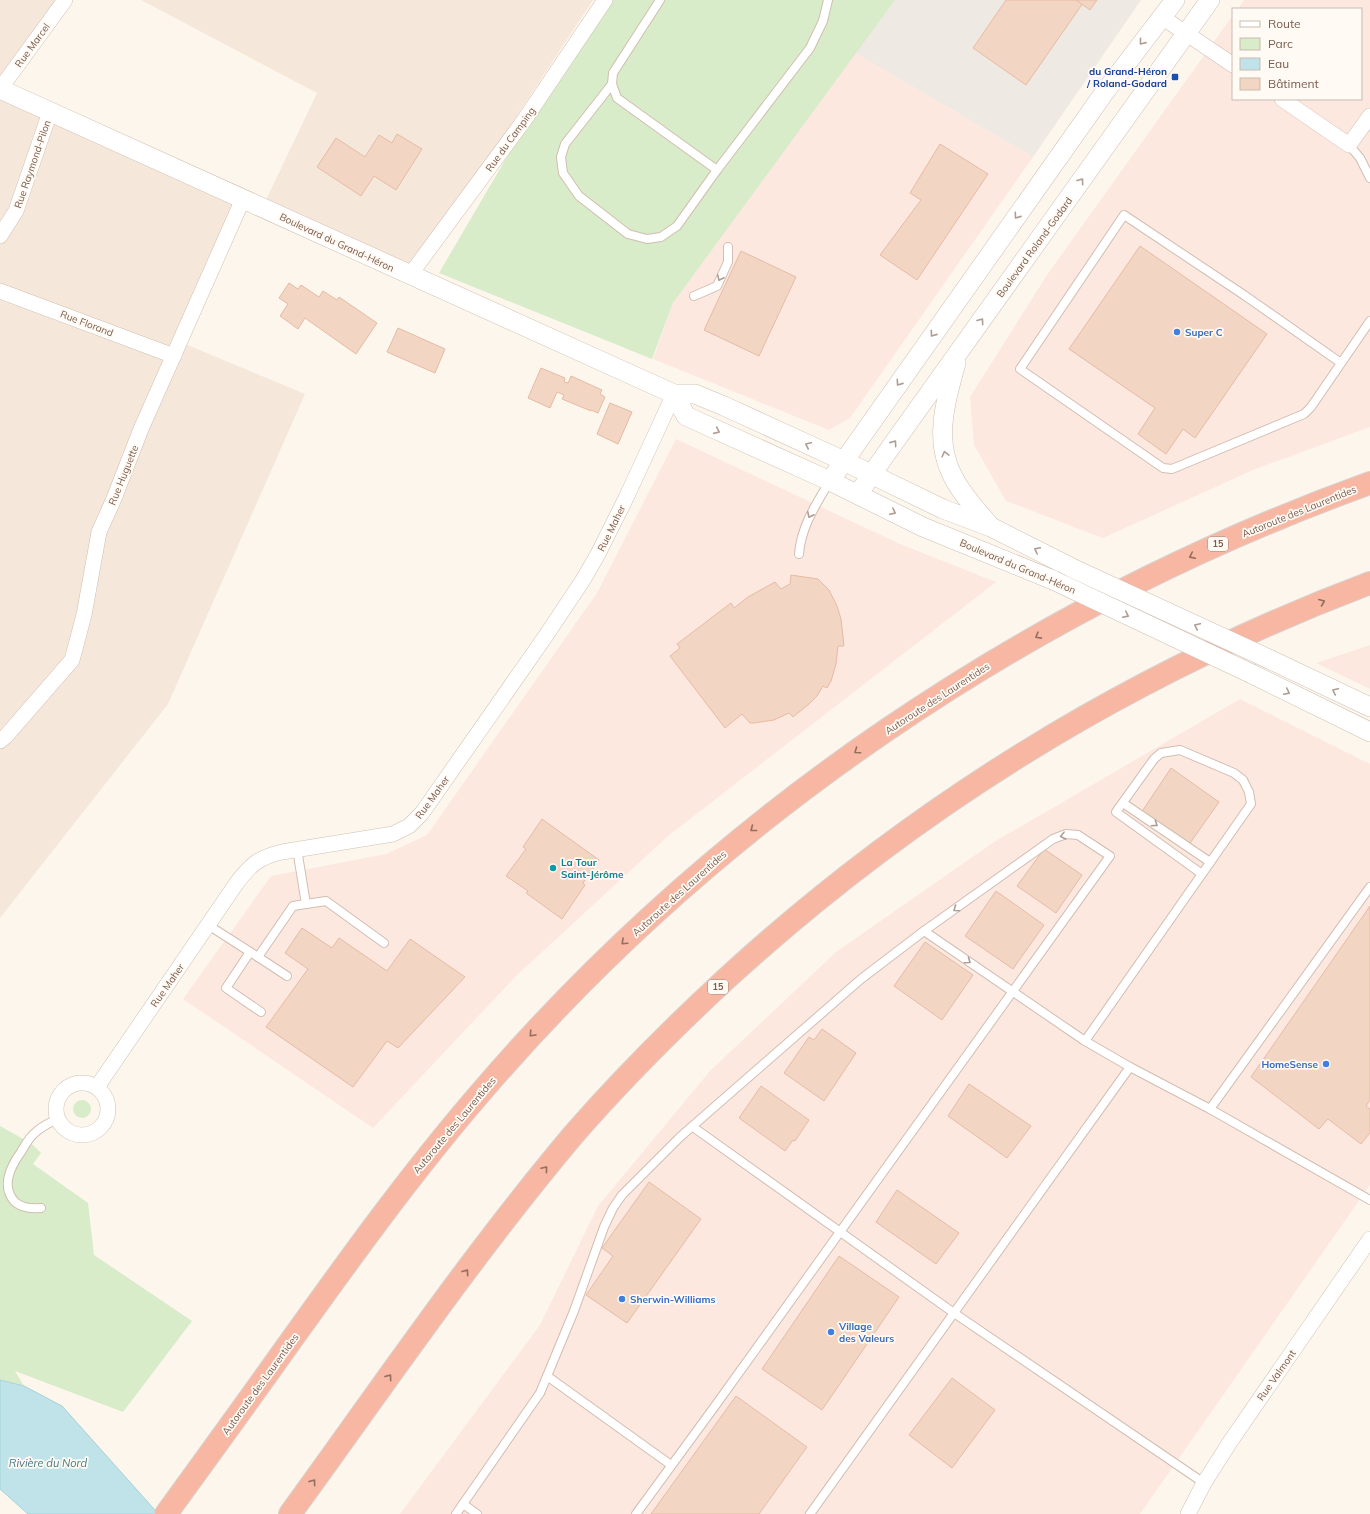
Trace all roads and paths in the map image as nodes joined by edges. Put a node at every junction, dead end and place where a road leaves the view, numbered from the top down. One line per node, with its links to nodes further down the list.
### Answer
1 (65, 0): 11 (street, Rue Marcel)
2 (605, 0): 21 (street, Rue du Camping)
3 (660, 0): 10 (lane)
4 (828, 0): 16 (lane)
5 (1175, 0): 7 (street)
6 (1210, 0): 8 (street, Boulevard Roland-Godard)
7 (1162, 17): 8 (street); 29 (street, one-way to 29)
8 (1186, 33): 9 (street); 25 (street, Boulevard Roland-Godard, one-way to 8)
9 (1232, 64)
10 (612, 84): 16 (lane); 16 (lane)
11 (0, 89): 13 (street, Boulevard du Grand-Héron)
12 (1283, 100): 15 (street)
13 (50, 112): 18 (street, Boulevard du Grand-Héron); 19 (street, Rue Raymond-Pilon)
14 (1370, 116): 15 (street)
15 (1349, 145): 17 (lane)
16 (717, 170)
17 (1370, 178)
18 (244, 199): 21 (street, Boulevard du Grand-Héron); 26 (street, Rue Huguette)
19 (0, 236)
20 (728, 247): 23 (lane, one-way to 23)
21 (410, 275): 28 (street, Boulevard du Grand-Héron)
22 (0, 290): 26 (street, Rue Florand)
23 (694, 296)
24 (1370, 321): 27 (lane)
25 (958, 352): 30 (street, Boulevard Roland-Godard, one-way to 25); 34 (street, one-way to 25)
26 (174, 356): 39 (street, Rue Huguette)
27 (1341, 363): 27 (lane)
28 (674, 394): 29 (street, Boulevard du Grand-Héron, one-way to 28); 31 (street, Boulevard du Grand-Héron, one-way to 31); 41 (street, Rue Maher)
29 (844, 461): 30 (street, Boulevard du Grand-Héron); 31 (street)
30 (871, 475): 33 (street, Boulevard Roland-Godard); 34 (street, Boulevard du Grand-Héron)
31 (830, 481): 33 (street, Boulevard du Grand-Héron); 35 (lane, one-way to 35)
32 (1370, 483): 69 (highway, Autoroute des Laurentides / 15, one-way to 69)
33 (858, 494): 38 (street, Boulevard du Grand-Héron, one-way to 38, bridge)
34 (991, 527): 37 (street, Boulevard du Grand-Héron, one-way to 34, bridge)
35 (799, 554)
36 (1370, 583): 70 (highway, 15, one-way to 36)
37 (1370, 707)
38 (1370, 732)
39 (0, 741)
40 (1123, 803): 42 (lane, one-way to 42); 42 (lane); 43 (lane)
41 (297, 849): 45 (lane); 46 (street, Rue Maher)
42 (1210, 862): 43 (lane)
43 (1202, 874): 54 (lane)
44 (1370, 887): 57 (lane)
45 (306, 904): 48 (lane); 50 (lane)
46 (208, 925): 49 (lane); 56 (street, Rue Maher)
47 (924, 931): 52 (lane, one-way to 52); 52 (lane, one-way to 47); 59 (lane)
48 (384, 944)
49 (250, 952): 50 (lane); 53 (lane)
50 (258, 957): 51 (lane)
51 (286, 976)
52 (1012, 992): 54 (lane); 62 (lane)
53 (261, 1012)
54 (1085, 1041): 55 (lane)
55 (1130, 1067): 57 (lane); 64 (lane)
56 (96, 1087): 58 (street); 58 (street)
57 (1210, 1109): 60 (lane)
58 (57, 1119): 61 (lane)
59 (693, 1126): 62 (lane); 65 (lane)
60 (1370, 1200)
61 (41, 1208)
62 (840, 1231): 64 (lane); 66 (lane)
63 (1370, 1239): 67 (street, Rue Valmont)
64 (954, 1313): 67 (lane); 74 (lane)
65 (547, 1376): 66 (lane); 68 (lane)
66 (671, 1465): 73 (lane)
67 (1204, 1482): 75 (street, Rue Valmont)
68 (463, 1504): 71 (lane); 72 (lane)
69 (166, 1514)
70 (290, 1514)
71 (456, 1514)
72 (477, 1514)
73 (636, 1514)
74 (810, 1514)
75 (1188, 1514)

